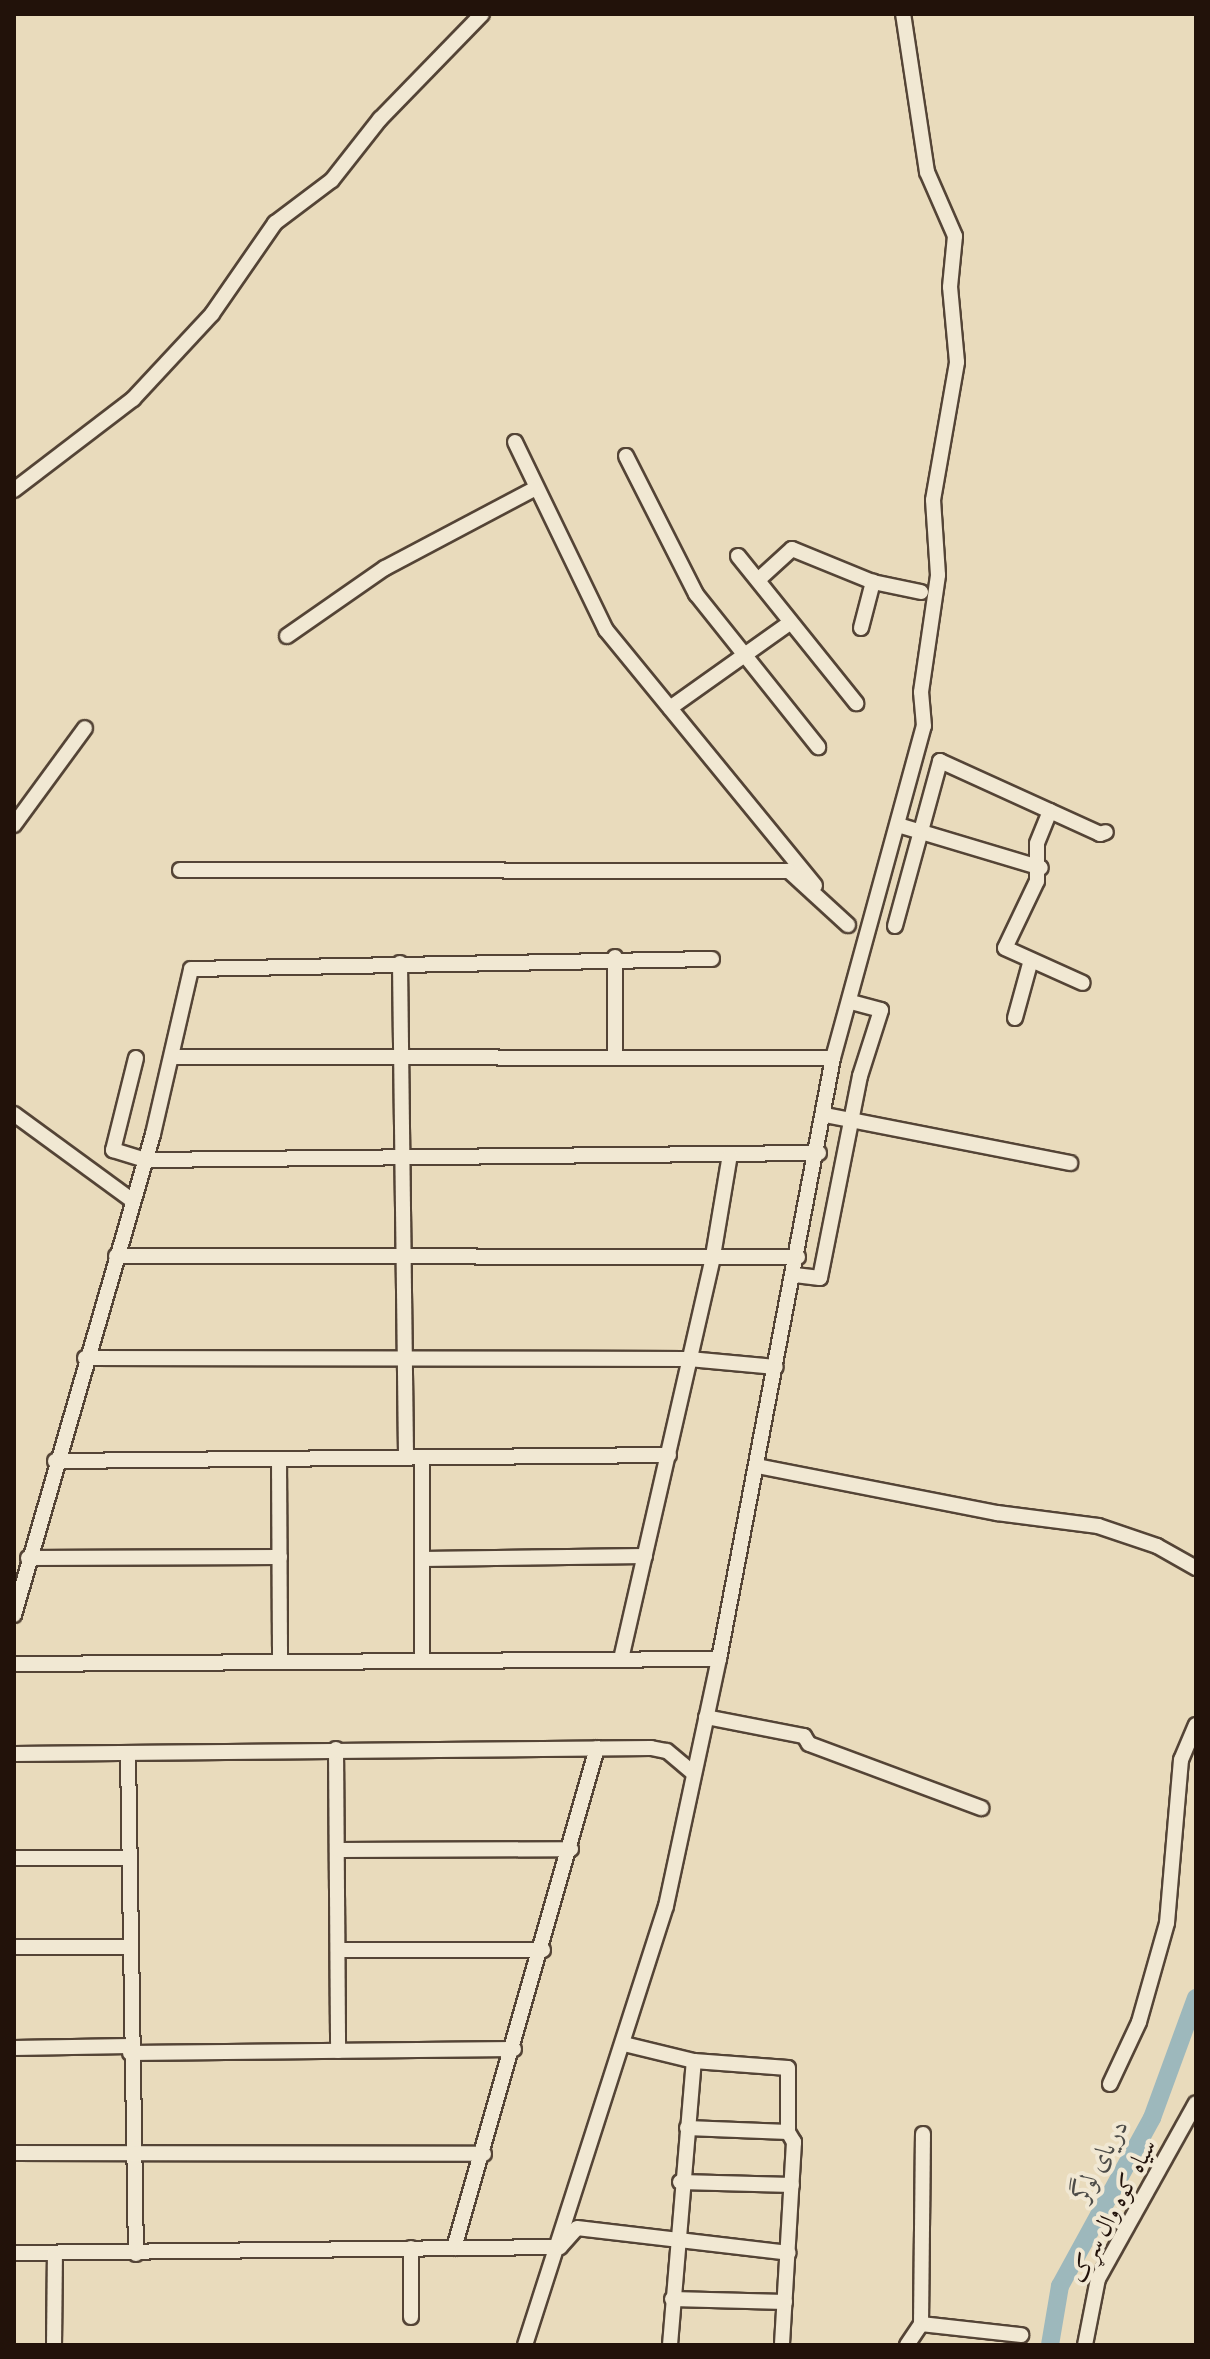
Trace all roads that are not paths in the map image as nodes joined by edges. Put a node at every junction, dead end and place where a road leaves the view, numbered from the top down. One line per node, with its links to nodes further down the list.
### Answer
1 (482, 14): 6 (street)
2 (903, 14): 21 (street)
3 (515, 442): 5 (street)
4 (626, 456): 14 (street)
5 (534, 489): 13 (street); 16 (street)
6 (14, 490)
7 (738, 556): 8 (street)
8 (758, 580): 9 (street); 11 (street)
9 (873, 582): 10 (street); 12 (street)
10 (921, 592)
11 (791, 622): 14 (street); 15 (street)
12 (861, 628)
13 (287, 636)
14 (744, 655): 16 (street); 18 (street)
15 (856, 703)
16 (670, 708): 26 (street)
17 (85, 728): 20 (street)
18 (818, 747)
19 (1050, 811): 22 (street); 23 (street); 24 (street)
20 (14, 825)
21 (898, 825): 22 (street); 28 (street)
22 (919, 830): 24 (street); 27 (street)
23 (1106, 832)
24 (1041, 868): 31 (street)
25 (180, 870): 26 (street)
26 (848, 925): 28 (street)
27 (895, 926)
28 (867, 940): 34 (street)
29 (615, 957): 30 (street); 32 (street); 38 (street)
30 (712, 959)
31 (1031, 960): 33 (street); 35 (street)
32 (400, 963): 36 (street); 37 (street)
33 (1083, 983)
34 (851, 1002): 40 (street); 43 (street)
35 (1015, 1018)
36 (174, 1057): 37 (street); 47 (street)
37 (400, 1057): 38 (street); 46 (street)
38 (615, 1057): 40 (street)
39 (136, 1058): 47 (street)
40 (833, 1058): 42 (street)
41 (14, 1114): 49 (street)
42 (825, 1115): 43 (street); 44 (street)
43 (850, 1119): 48 (street); 54 (street)
44 (819, 1153): 45 (street); 53 (street)
45 (730, 1154): 46 (street); 52 (street)
46 (401, 1158): 47 (street); 51 (street)
47 (145, 1160): 49 (street)
48 (1070, 1163)
49 (133, 1201): 50 (street)
50 (116, 1256): 51 (street); 55 (street)
51 (403, 1256): 52 (street); 56 (street)
52 (713, 1256): 53 (street); 57 (street)
53 (798, 1257): 54 (street)
54 (795, 1275): 58 (street)
55 (85, 1358): 56 (street); 63 (street)
56 (404, 1359): 57 (street); 60 (street)
57 (689, 1359): 58 (street); 59 (street)
58 (776, 1367): 64 (street)
59 (669, 1455): 61 (street); 65 (street)
60 (406, 1458): 61 (street); 62 (street)
61 (422, 1459): 68 (street)
62 (279, 1460): 63 (street); 66 (street)
63 (55, 1461): 67 (street)
64 (766, 1469): 69 (street); 74 (street)
65 (645, 1556): 68 (street); 73 (street)
66 (280, 1557): 67 (street); 72 (street)
67 (28, 1558): 70 (street)
68 (422, 1559): 71 (street)
69 (1196, 1568)
70 (14, 1615)
71 (422, 1657): 72 (street); 73 (street)
72 (280, 1659): 75 (street)
73 (621, 1659): 74 (street)
74 (719, 1659): 76 (street)
75 (14, 1664)
76 (709, 1718): 82 (street); 83 (street)
77 (1196, 1725): 98 (street)
78 (597, 1748): 79 (street); 82 (street); 84 (street)
79 (336, 1749): 80 (street); 85 (street)
80 (128, 1753): 81 (street); 87 (street)
81 (14, 1754)
82 (693, 1773): 92 (street)
83 (981, 1808)
84 (571, 1849): 85 (street); 91 (street)
85 (338, 1850): 90 (street)
86 (14, 1858): 87 (street)
87 (128, 1858): 89 (street)
88 (14, 1947): 89 (street)
89 (128, 1947): 95 (street)
90 (338, 1950): 91 (street); 96 (street)
91 (543, 1950): 94 (street)
92 (624, 2044): 97 (street); 109 (street)
93 (14, 2048): 95 (street)
94 (514, 2049): 96 (street); 105 (street)
95 (130, 2050): 96 (street); 104 (street)
96 (338, 2051)
97 (694, 2061): 100 (street); 101 (street)
98 (1110, 2084)
99 (1196, 2103): 126 (street, سیاه کوه وال سړک)
100 (687, 2128): 101 (street); 106 (street)
101 (788, 2132): 107 (street)
102 (923, 2134): 119 (street)
103 (14, 2153): 104 (street)
104 (131, 2154): 105 (street); 115 (street)
105 (484, 2154): 111 (street)
106 (680, 2182): 107 (street); 108 (street)
107 (792, 2185): 114 (street)
108 (678, 2244): 109 (street); 114 (street); 116 (street)
109 (560, 2247): 111 (street); 122 (street)
110 (411, 2248): 111 (street); 115 (street); 118 (street)
111 (454, 2248)
112 (14, 2253): 113 (street)
113 (55, 2253): 115 (street); 121 (street)
114 (789, 2253): 117 (street)
115 (136, 2254)
116 (672, 2299): 117 (street); 123 (street)
117 (785, 2302): 124 (street)
118 (411, 2317)
119 (921, 2324): 120 (street); 125 (street)
120 (1021, 2335)
121 (54, 2345)
122 (525, 2345)
123 (670, 2345)
124 (782, 2345)
125 (907, 2345)
126 (1085, 2345)

